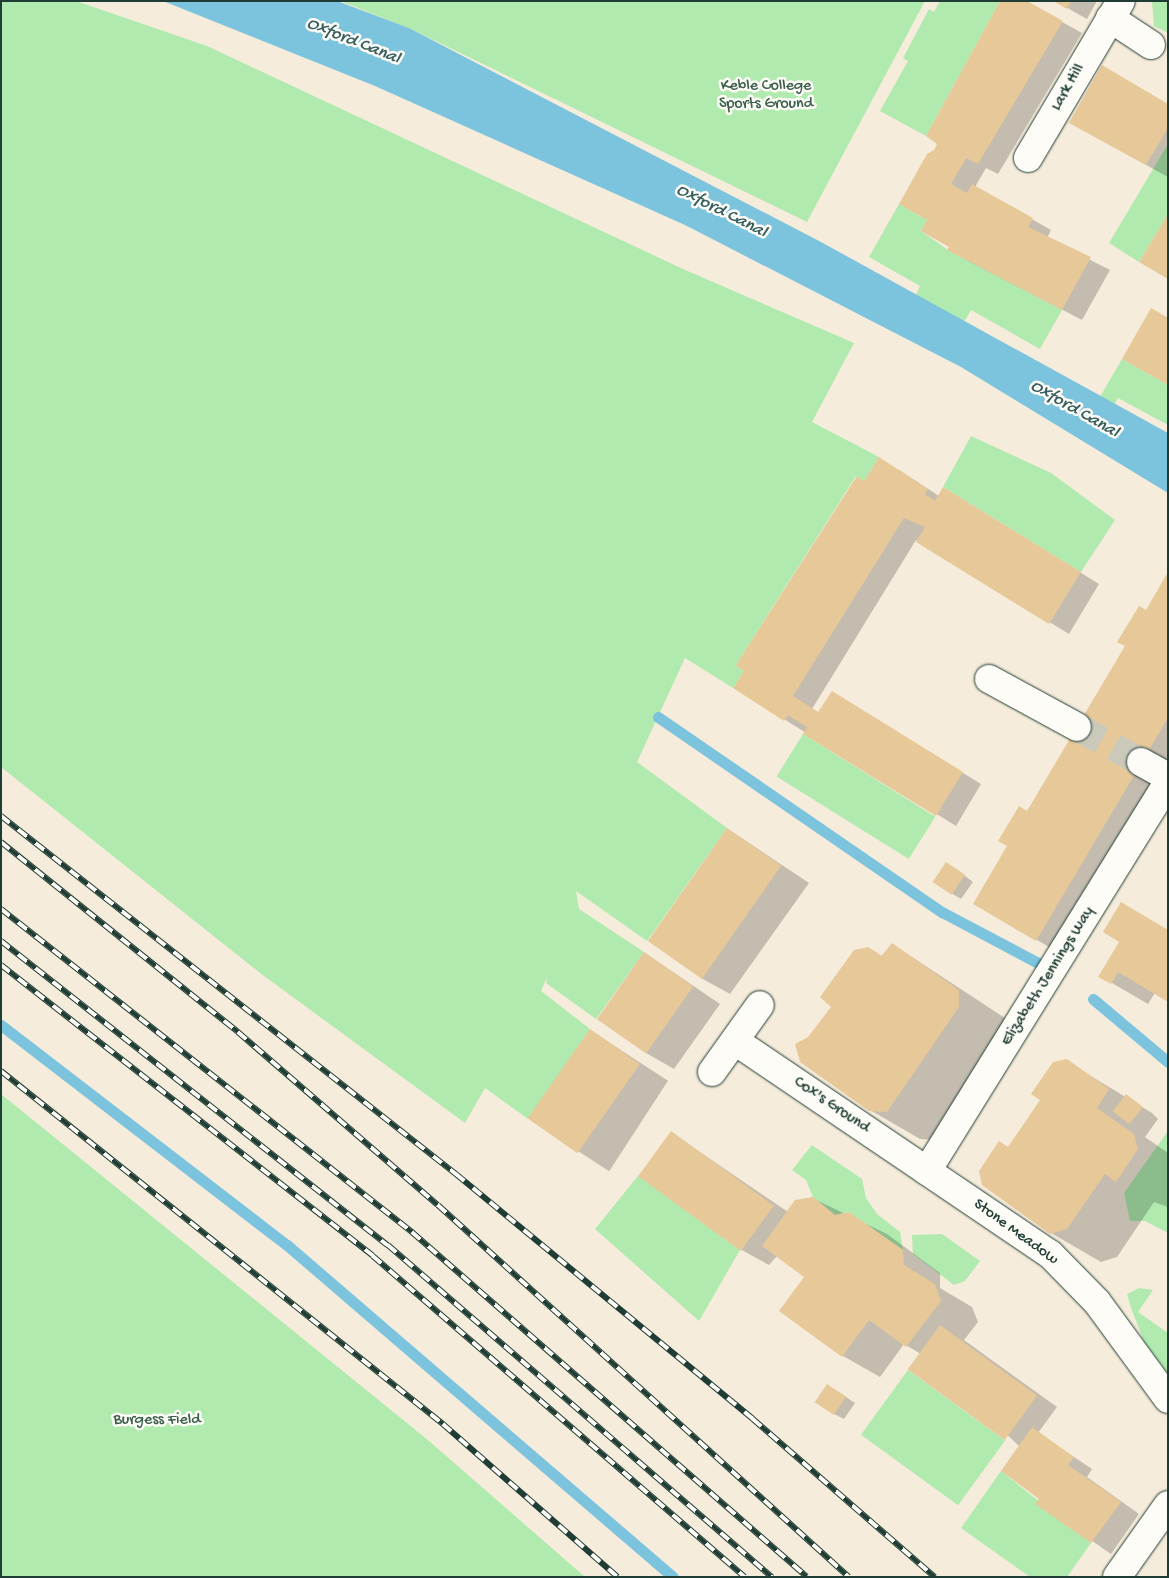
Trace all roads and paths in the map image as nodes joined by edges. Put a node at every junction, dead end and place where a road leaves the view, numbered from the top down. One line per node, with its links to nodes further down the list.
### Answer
1 (1116, 10): 2 (street, Lark Hill); 3 (street, Lark Hill)
2 (1151, 45)
3 (1028, 158)
4 (989, 679): 5 (street)
5 (1077, 727)
6 (1141, 762): 7 (street)
7 (1168, 777)
8 (1168, 782): 12 (street, Elizabeth Jennings Way)
9 (760, 1005): 10 (street)
10 (735, 1041): 11 (street); 12 (street, Cox's Ground)
11 (712, 1072)
12 (927, 1171): 13 (street, Stone Meadow)
13 (1168, 1399)
14 (1168, 1505): 15 (street)
15 (1117, 1577)

